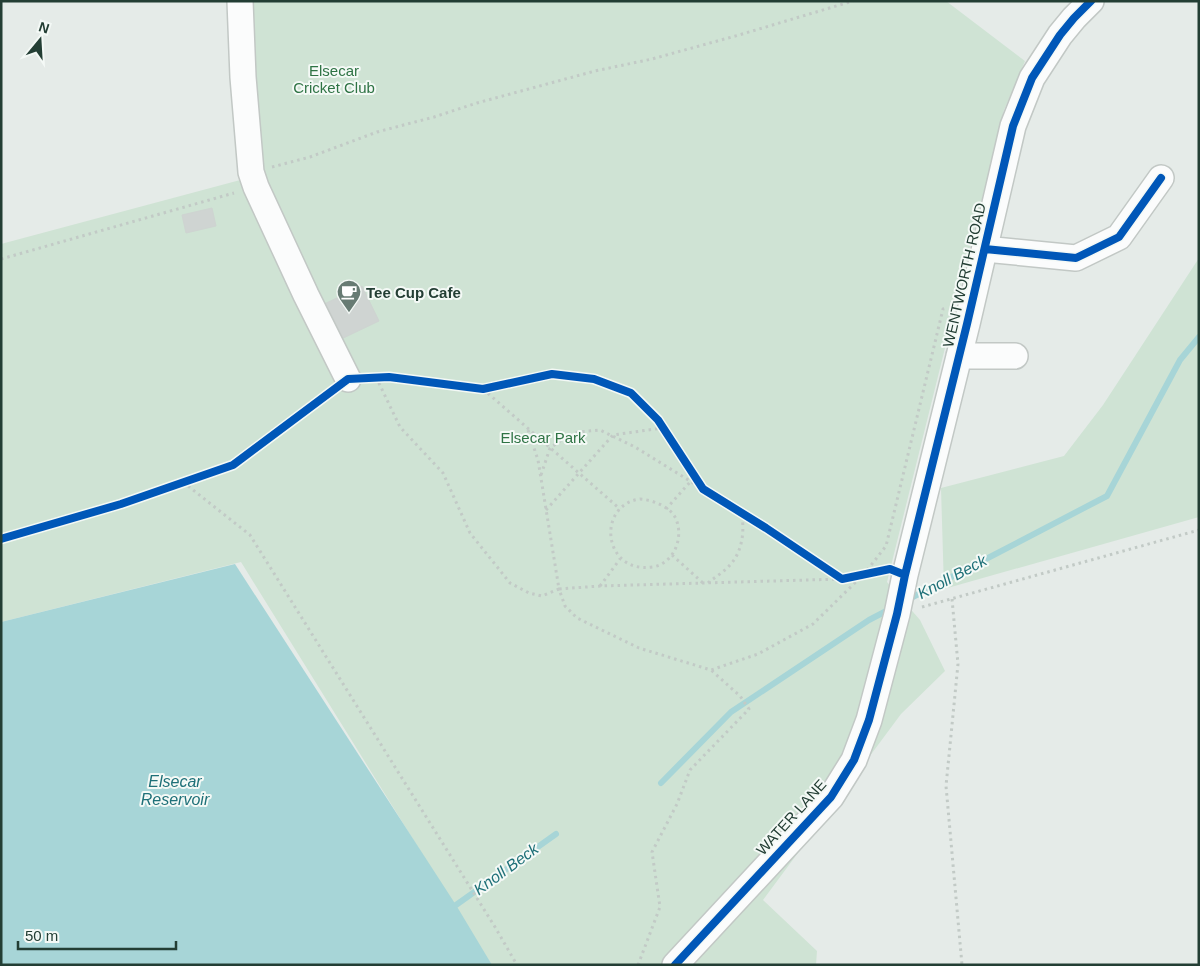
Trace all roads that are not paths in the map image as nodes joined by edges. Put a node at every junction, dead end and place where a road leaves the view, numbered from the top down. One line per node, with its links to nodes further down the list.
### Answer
1 (240, 1): 7 (street)
2 (1091, 1): 4 (street, WENTWORTH ROAD)
3 (1161, 178): 4 (street)
4 (985, 248): 5 (street, WENTWORTH ROAD)
5 (959, 356): 6 (street); 8 (street, WENTWORTH ROAD)
6 (1015, 356)
7 (348, 379)
8 (905, 575): 9 (street, WATER LANE)
9 (675, 965)

